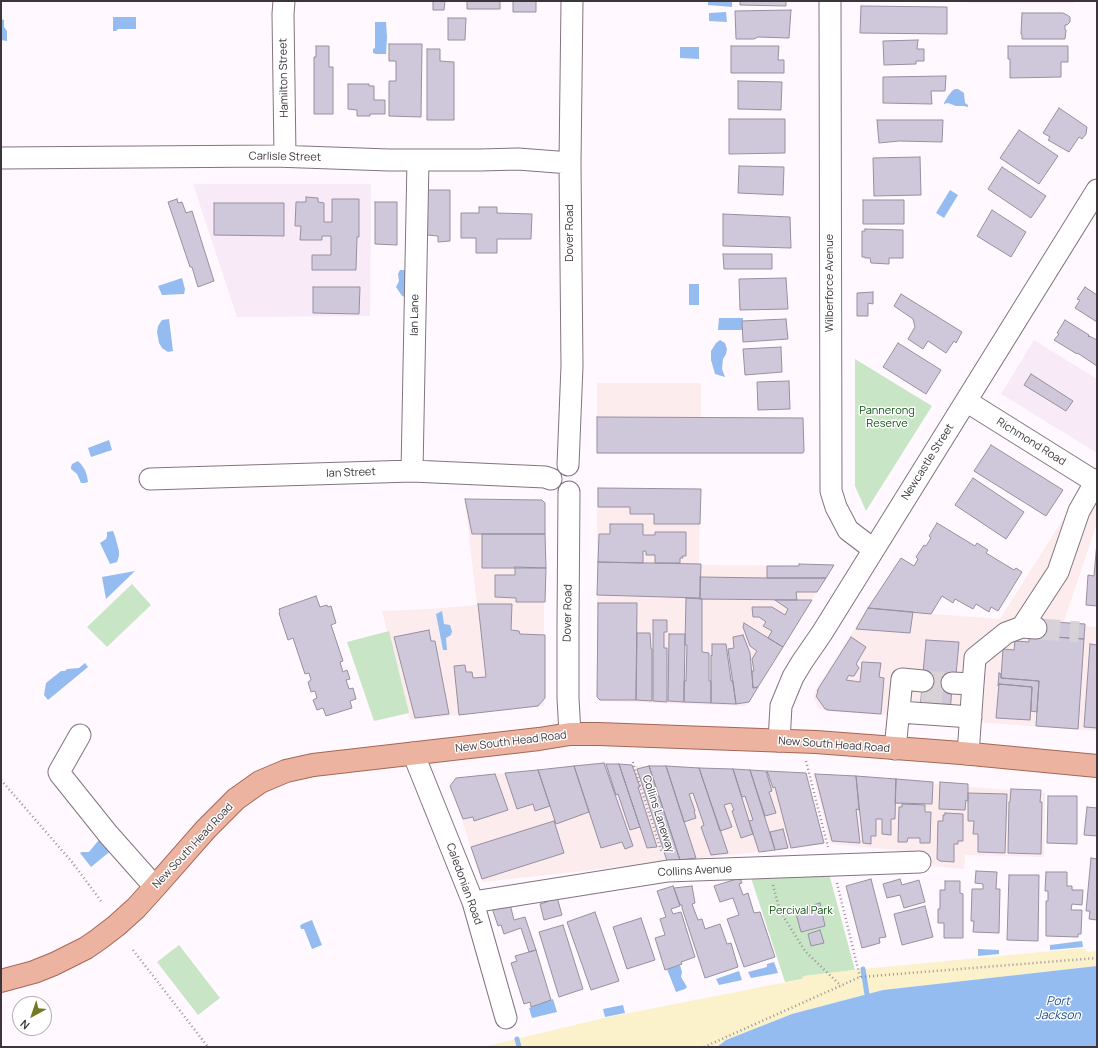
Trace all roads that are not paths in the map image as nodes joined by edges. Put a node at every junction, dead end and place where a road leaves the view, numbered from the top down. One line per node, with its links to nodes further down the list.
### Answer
1 (284, 1): 4 (street, Hamilton Street)
2 (572, 1): 7 (street, Dover Road)
3 (830, 1): 16 (street, Wilberforce Avenue)
4 (285, 156): 5 (street, Carlisle Street); 6 (street, Carlisle Street)
5 (1, 158)
6 (418, 160): 7 (street, Carlisle Street); 11 (street, Ian Lane)
7 (570, 163): 10 (street, Dover Road)
8 (1097, 190): 9 (street, Newcastle Street)
9 (966, 401): 14 (street, Richmond Road); 16 (street, Newcastle Street)
10 (568, 465): 13 (street); 15 (street)
11 (412, 471): 12 (street, Ian Street); 13 (street, Ian Street)
12 (150, 479)
13 (551, 479): 15 (street)
14 (1096, 481): 19 (street)
15 (569, 492): 21 (street, Dover Road)
16 (874, 549): 23 (street, Newcastle Street)
17 (922, 691): 20 (street)
18 (952, 693): 19 (street)
19 (972, 700): 20 (street); 26 (street)
20 (900, 701): 24 (street)
21 (570, 734): 23 (main road, New South Head Road); 25 (main road, New South Head Road)
22 (80, 735): 29 (street)
23 (779, 741): 24 (main road, New South Head Road)
24 (895, 749): 26 (main road, New South Head Road)
25 (413, 753): 29 (main road, New South Head Road); 30 (street, Caledonian Road)
26 (968, 754): 27 (main road, New South Head Road)
27 (1097, 766)
28 (920, 862): 30 (street, Collins Avenue)
29 (155, 887): 31 (main road, New South Head Road)
30 (473, 902): 32 (street, Caledonian Road)
31 (1, 981)
32 (506, 1018)

